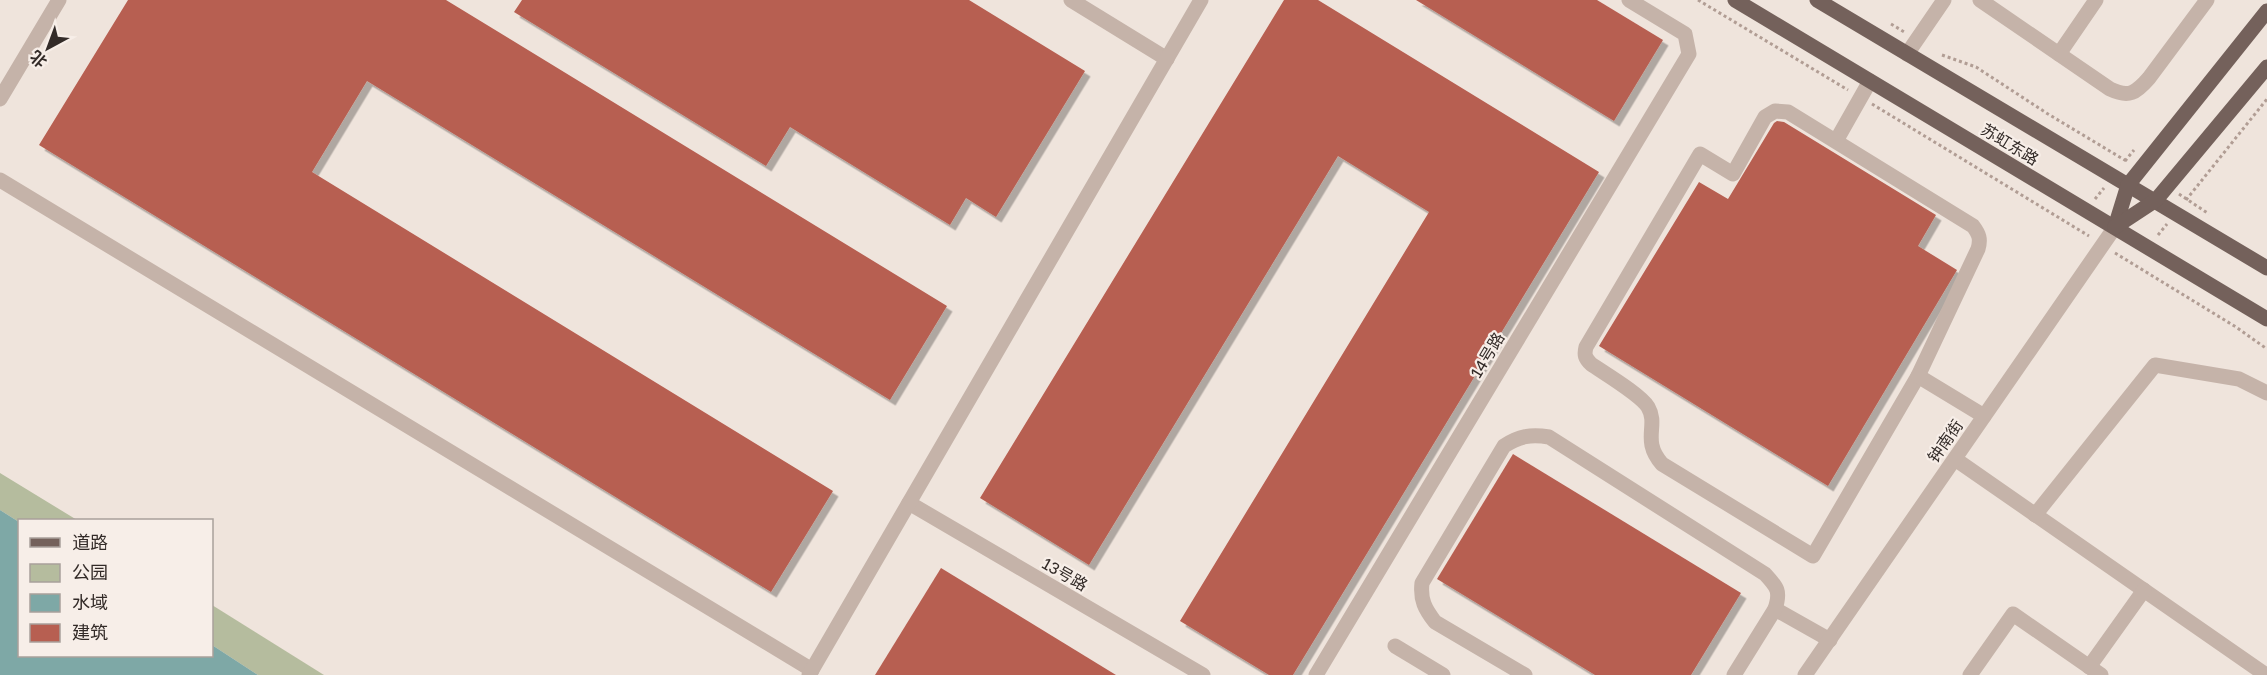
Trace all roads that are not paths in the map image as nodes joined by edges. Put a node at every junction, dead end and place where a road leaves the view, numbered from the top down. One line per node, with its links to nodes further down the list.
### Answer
1 (59, 0): 17 (street)
2 (1071, 0): 14 (street)
3 (1201, 0): 14 (street)
4 (1629, 0): 38 (street, 14号路)
5 (1735, 0): 16 (main road, 苏虹东路)
6 (1817, 0): 12 (main road, 苏虹东路)
7 (1944, 0): 12 (street)
8 (1980, 0): 13 (street)
9 (2096, 0): 13 (street)
10 (2207, 0): 13 (street)
11 (2267, 11): 20 (main road, 钟南街)
12 (1906, 54): 20 (main road, 苏虹东路)
13 (2059, 54)
14 (1167, 59): 29 (street)
15 (2267, 67): 21 (main road, 钟南街)
16 (1870, 81): 18 (street); 22 (main road, 苏虹东路)
17 (0, 99)
18 (1836, 141): 25 (street); 25 (street)
19 (0, 180): 36 (street)
20 (2128, 185): 21 (main road, 苏虹东路); 22 (main road, 钟南街)
21 (2156, 200): 22 (main road, 钟南街); 23 (main road, 苏虹东路)
22 (2115, 227): 24 (main road, 苏虹东路); 27 (street, 钟南街)
23 (2267, 268)
24 (2267, 319)
25 (1918, 376): 27 (street)
26 (2267, 393): 30 (street)
27 (1984, 416): 28 (street, 钟南街)
28 (1955, 459): 30 (street); 33 (street, 钟南街)
29 (909, 503): 36 (street); 37 (street, 13号路)
30 (2035, 515): 31 (street)
31 (2144, 590): 35 (street); 44 (street)
32 (1776, 609): 33 (street); 40 (street); 41 (street)
33 (1830, 640): 42 (street, 钟南街)
34 (1395, 646): 39 (street)
35 (2095, 671): 43 (street)
36 (811, 673)
37 (1203, 675)
38 (1316, 675)
39 (1443, 675)
40 (1524, 675)
41 (1734, 675)
42 (1805, 675)
43 (1970, 675)
44 (2266, 675)

